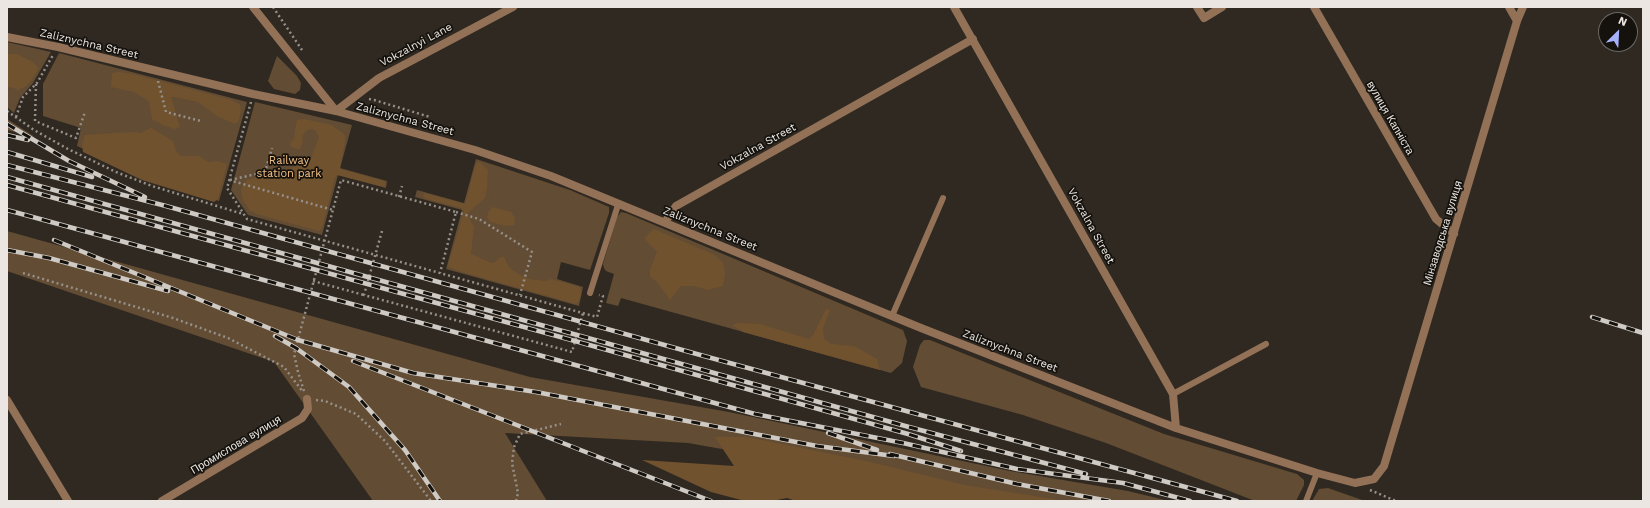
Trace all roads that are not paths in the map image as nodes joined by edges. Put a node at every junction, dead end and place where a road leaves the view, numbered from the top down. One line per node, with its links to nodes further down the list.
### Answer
1 (253, 7): 12 (street)
2 (513, 7): 12 (street, Vokzalnyi Lane)
3 (954, 7): 11 (street, Vokzalna Street)
4 (1197, 7): 5 (street)
5 (1222, 7)
6 (1314, 7): 16 (street, вулиця Капніста)
7 (1509, 7): 9 (street)
8 (1523, 7): 9 (street, Мінзаводська вулиця)
9 (1517, 21): 16 (street, Мінзаводська вулиця)
10 (7, 37): 12 (street, Zaliznychna Street)
11 (973, 39): 15 (street, Vokzalna Street); 20 (street, Vokzalna Street)
12 (336, 111): 14 (street, Zaliznychna Street)
13 (942, 198): 18 (lane)
14 (618, 204): 15 (street, Zaliznychna Street); 17 (lane)
15 (665, 222): 18 (street, Zaliznychna Street)
16 (1454, 234): 24 (street, Мінзаводська вулиця)
17 (590, 293)
18 (892, 316): 23 (street, Zaliznychna Street)
19 (1266, 344): 20 (lane)
20 (1173, 394): 23 (street, Vokzalna Street)
21 (307, 399): 27 (street, Промислова вулиця)
22 (7, 400): 26 (street)
23 (1176, 428): 25 (street, Zaliznychna Street)
24 (1384, 466): 25 (street, Zaliznychna Street)
25 (1317, 474): 28 (lane)
26 (68, 501)
27 (162, 501)
28 (1306, 501)

